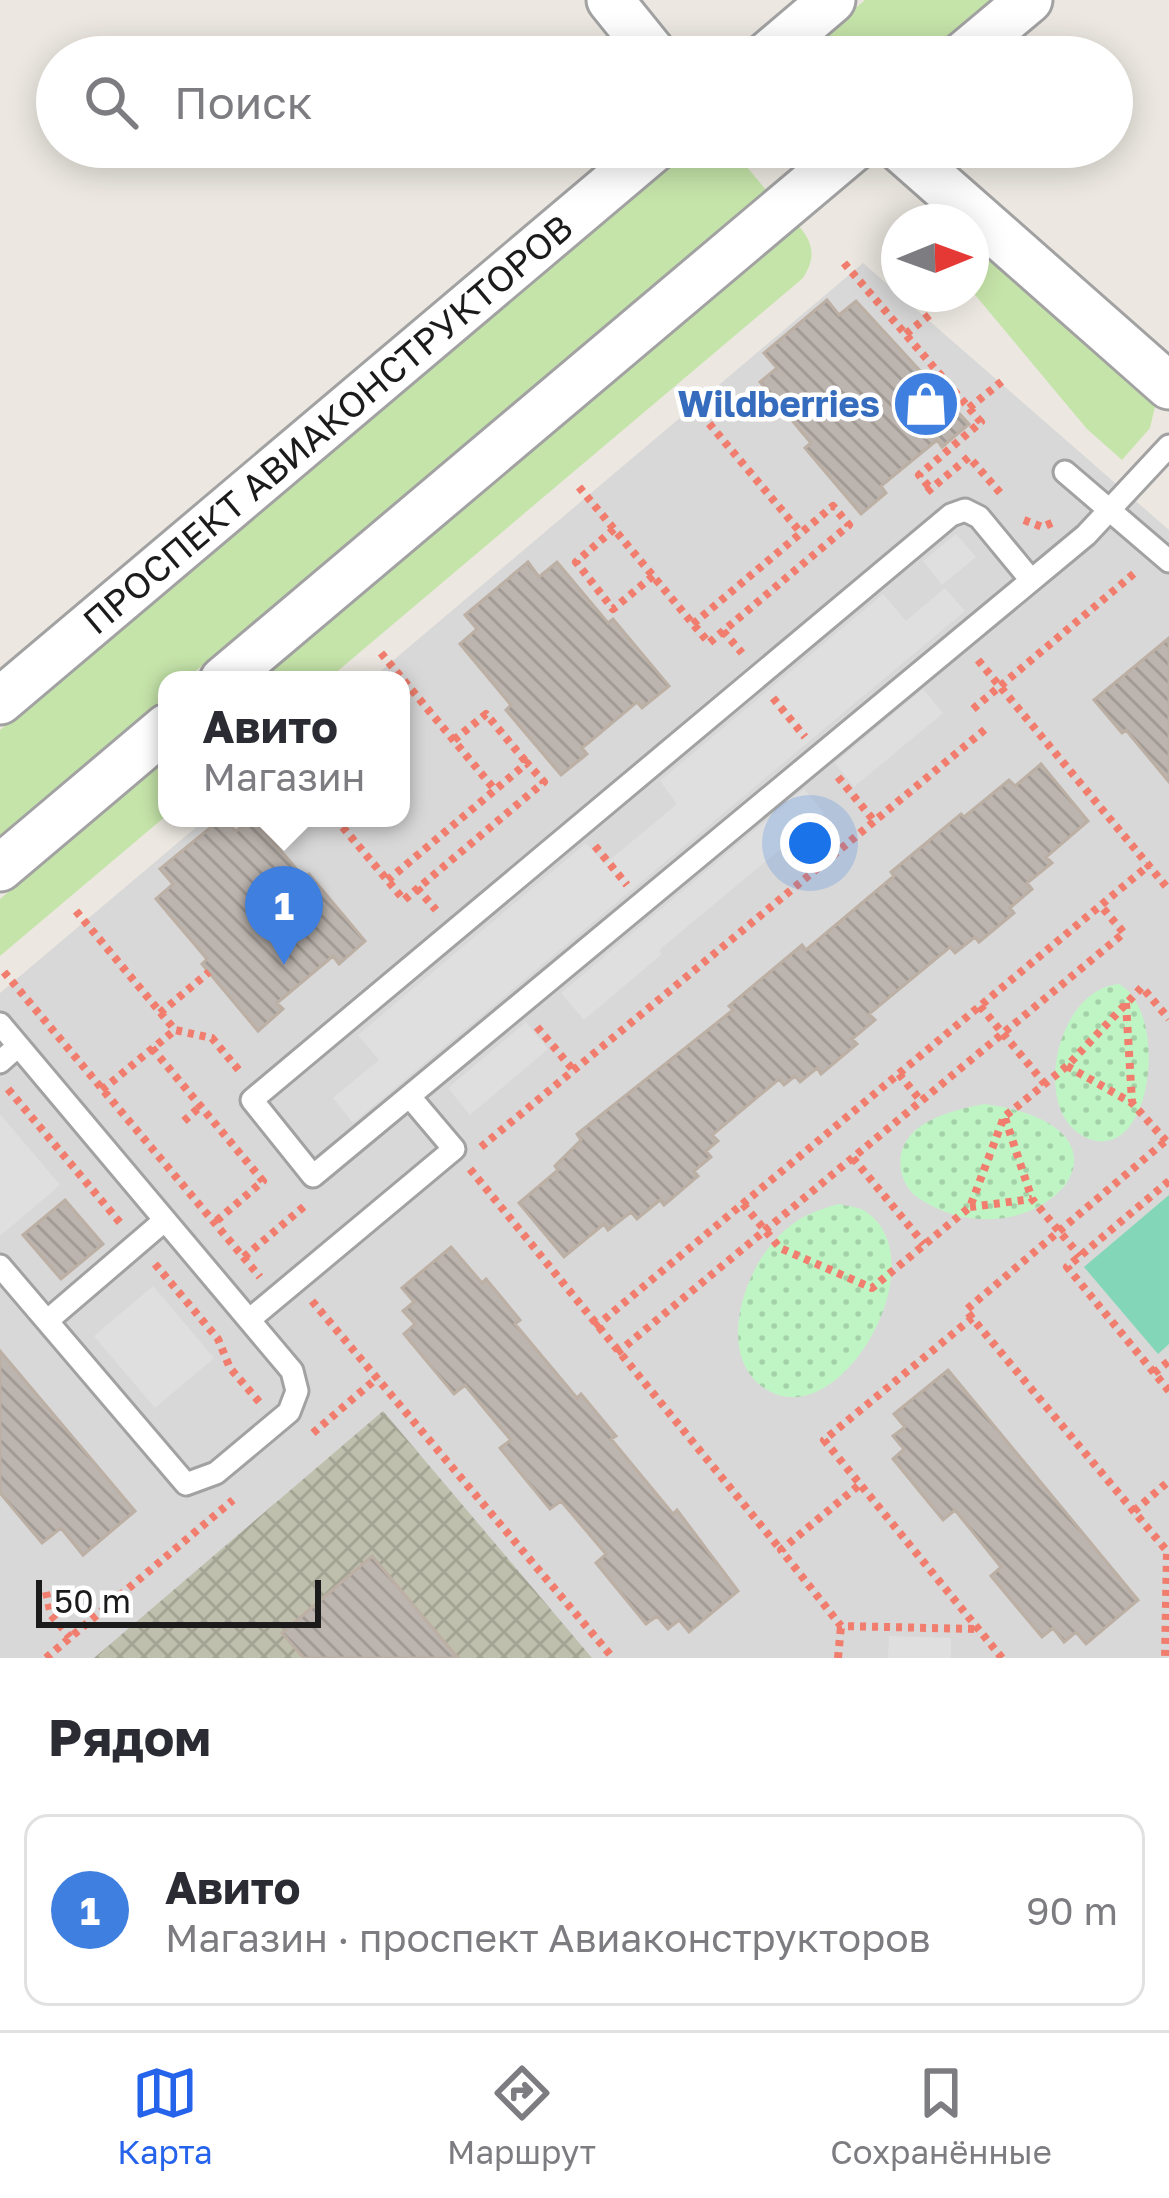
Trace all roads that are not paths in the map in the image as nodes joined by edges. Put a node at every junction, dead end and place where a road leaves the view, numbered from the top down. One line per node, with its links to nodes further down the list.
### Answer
1 (610, 0): 4 (street)
2 (832, 0): 5 (street)
3 (1029, 0): 6 (street)
4 (639, 36)
5 (790, 36)
6 (987, 36)
7 (631, 168): 17 (street, ПРОСПЕКТ АВИАКОНСТРУКТОРОВ)
8 (830, 168): 16 (street)
9 (922, 168): 10 (street)
10 (1169, 386)
11 (1169, 446): 13 (lane)
12 (1065, 472): 13 (lane)
13 (1112, 512): 14 (lane); 15 (lane)
14 (1164, 557)
15 (1031, 580): 23 (lane); 23 (lane)
16 (234, 671)
17 (1, 698)
18 (158, 736): 19 (street)
19 (0, 868)
20 (0, 1024): 21 (lane)
21 (18, 1046): 22 (lane); 24 (lane)
22 (0, 1062)
23 (410, 1097): 26 (lane)
24 (165, 1220): 26 (lane); 27 (lane)
25 (0, 1266): 27 (lane)
26 (248, 1319): 27 (lane)
27 (46, 1321)

